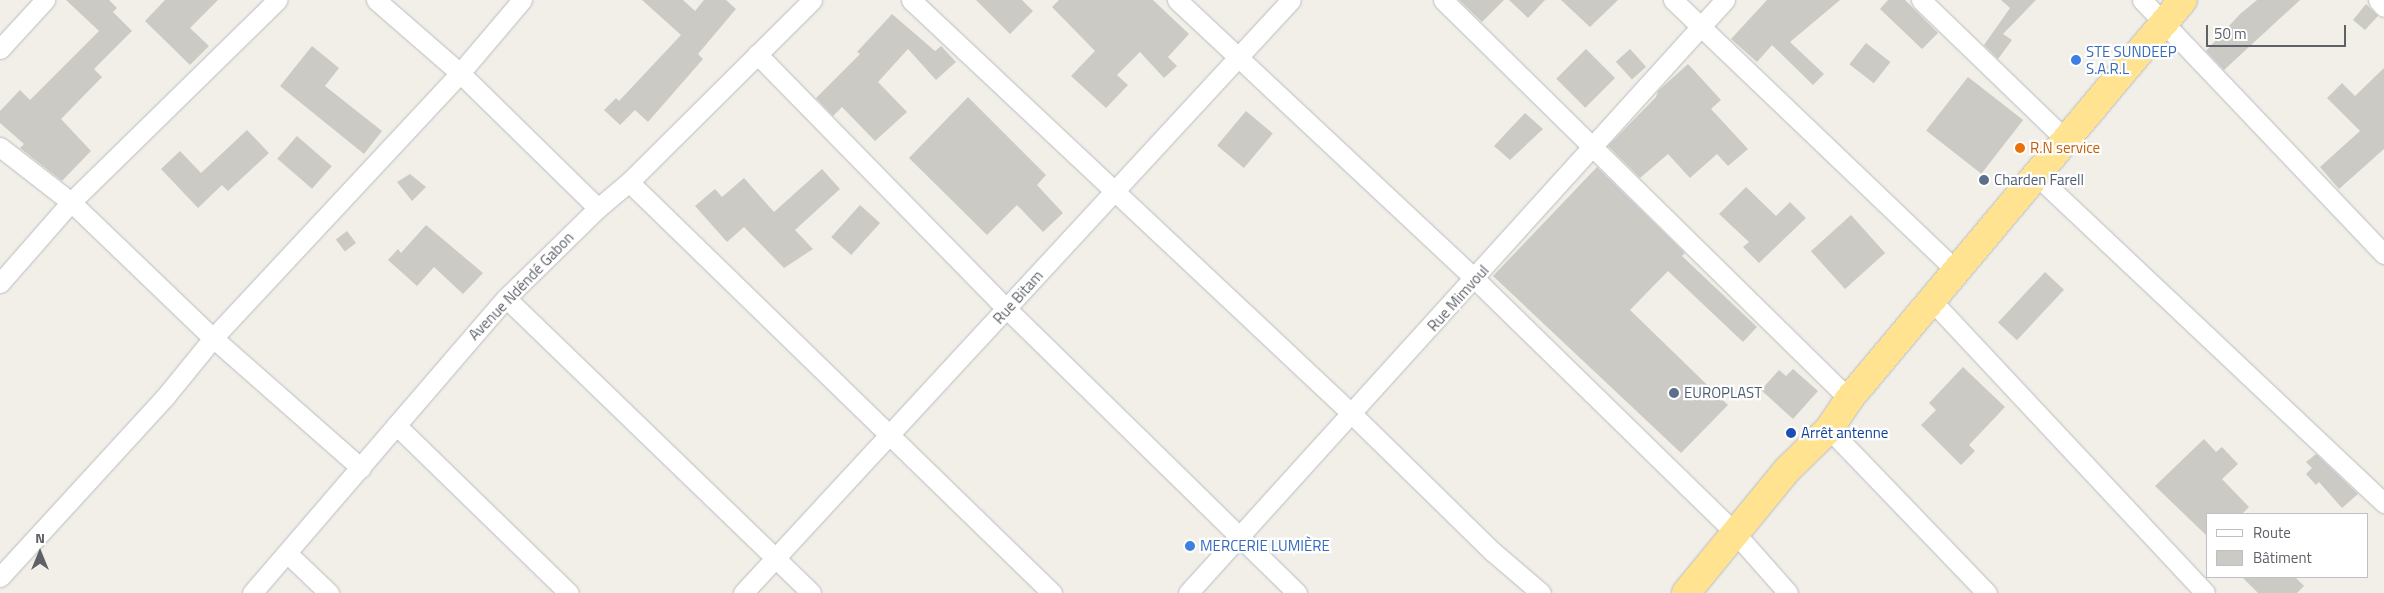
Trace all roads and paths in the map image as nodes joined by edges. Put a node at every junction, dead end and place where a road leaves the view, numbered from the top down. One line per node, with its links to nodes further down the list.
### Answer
1 (45, 0): 19 (street)
2 (278, 0): 29 (street)
3 (376, 0): 22 (street)
4 (522, 0): 22 (street)
5 (812, 0): 20 (street, Avenue Ndéndé Gabon)
6 (911, 0): 28 (street)
7 (1177, 0): 21 (street)
8 (1291, 0): 21 (street, Rue Bitam)
9 (1443, 0): 24 (street)
10 (1672, 0): 18 (street)
11 (1725, 0): 18 (street, Rue Mimvoul)
12 (1921, 0): 23 (street)
13 (2142, 0): 17 (street)
14 (2183, 0): 17 (highway)
15 (2378, 0): 16 (street)
16 (2384, 6)
17 (2164, 22): 23 (highway); 31 (street)
18 (1700, 27): 24 (street, Rue Mimvoul); 32 (street)
19 (0, 49)
20 (757, 54): 27 (street, Avenue Ndéndé Gabon); 37 (street)
21 (1237, 58): 28 (street, Rue Bitam); 33 (street)
22 (460, 73): 30 (street); 38 (street)
23 (2066, 140): 26 (highway)
24 (1593, 146): 33 (street, Rue Mimvoul); 39 (street)
25 (0, 147): 29 (street)
26 (2036, 176): 32 (highway); 45 (street)
27 (629, 182): 30 (street, Avenue Ndéndé Gabon); 43 (street)
28 (1115, 190): 37 (street, Rue Bitam); 40 (street)
29 (72, 202): 34 (street); 38 (street)
30 (598, 208): 35 (street, Avenue Ndéndé Gabon)
31 (2384, 254)
32 (1958, 272): 36 (highway)
33 (1475, 279): 40 (street, Rue Mimvoul); 46 (street)
34 (0, 283)
35 (506, 298): 41 (street, Avenue Ndéndé Gabon); 49 (street)
36 (1933, 302): 39 (highway); 63 (street)
37 (1007, 309): 43 (street, Rue Bitam); 47 (street)
38 (213, 338): 44 (street); 50 (street)
39 (1849, 399): 42 (highway)
40 (1352, 414): 47 (street, Rue Mimvoul); 59 (street)
41 (396, 425): 44 (street, Avenue Ndéndé Gabon); 53 (street)
42 (1829, 429): 46 (highway); 62 (street)
43 (889, 437): 49 (street, Rue Bitam); 56 (street)
44 (361, 468): 48 (street, Avenue Ndéndé Gabon)
45 (2384, 503)
46 (1735, 533): 60 (highway); 61 (street)
47 (1239, 538): 57 (street, Rue Mimvoul); 58 (street)
48 (288, 554): 51 (street, Avenue Ndéndé Gabon); 52 (street)
49 (774, 558): 54 (street, Rue Bitam); 55 (street)
50 (0, 577)
51 (252, 593)
52 (329, 593)
53 (569, 593)
54 (743, 593)
55 (811, 593)
56 (1052, 593)
57 (1188, 593)
58 (1297, 593)
59 (1541, 593)
60 (1686, 593)
61 (1788, 593)
62 (1987, 593)
63 (2205, 593)

